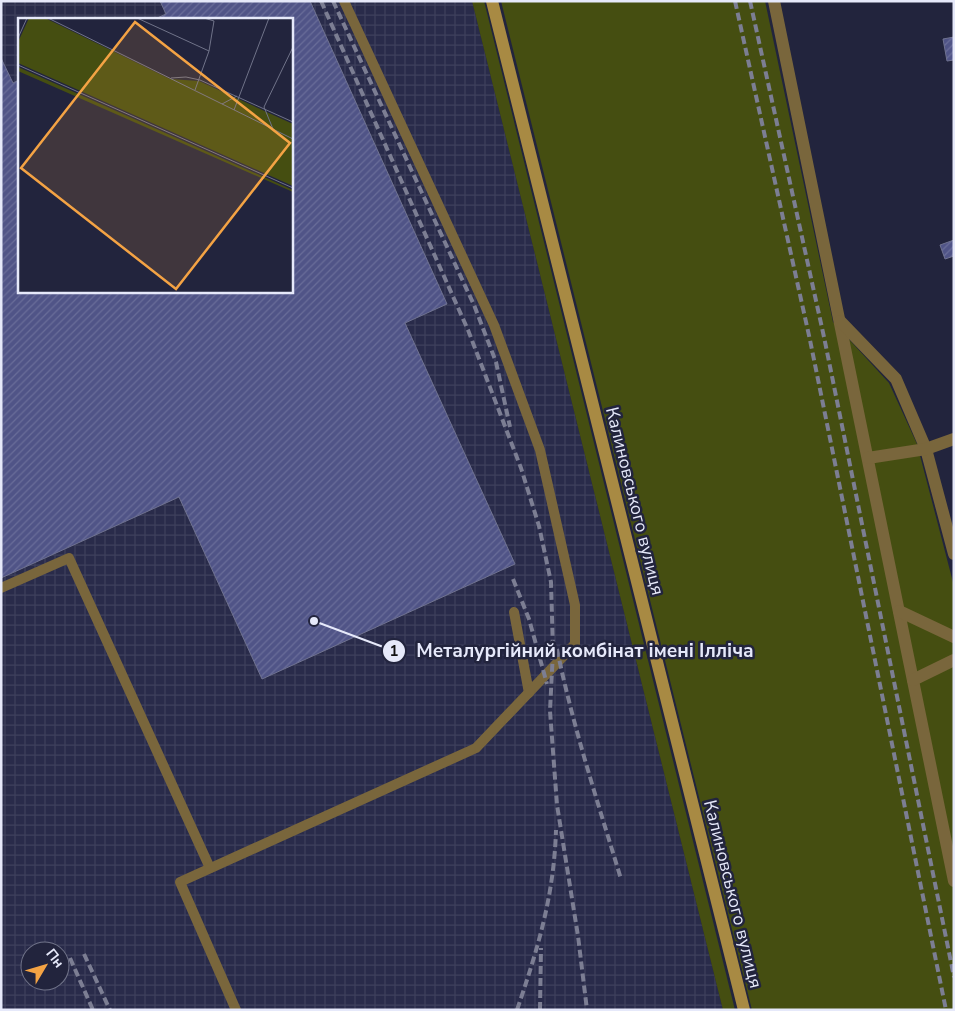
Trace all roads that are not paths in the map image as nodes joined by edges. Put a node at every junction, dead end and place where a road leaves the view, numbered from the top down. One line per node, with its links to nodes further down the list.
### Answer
1 (344, 1): 15 (lane)
2 (492, 1): 19 (street, Калиновського вулиця)
3 (774, 1): 4 (street)
4 (840, 321): 6 (street); 7 (street)
5 (954, 439): 6 (street)
6 (926, 449): 7 (street); 8 (street)
7 (868, 458): 10 (street)
8 (954, 554)
9 (1, 588): 16 (lane)
10 (899, 611): 12 (street); 14 (street)
11 (514, 612): 15 (lane)
12 (954, 636)
13 (954, 660): 14 (street)
14 (912, 680): 17 (street)
15 (529, 693): 16 (lane)
16 (210, 868): 18 (lane)
17 (954, 881)
18 (236, 1010)
19 (744, 1010)

